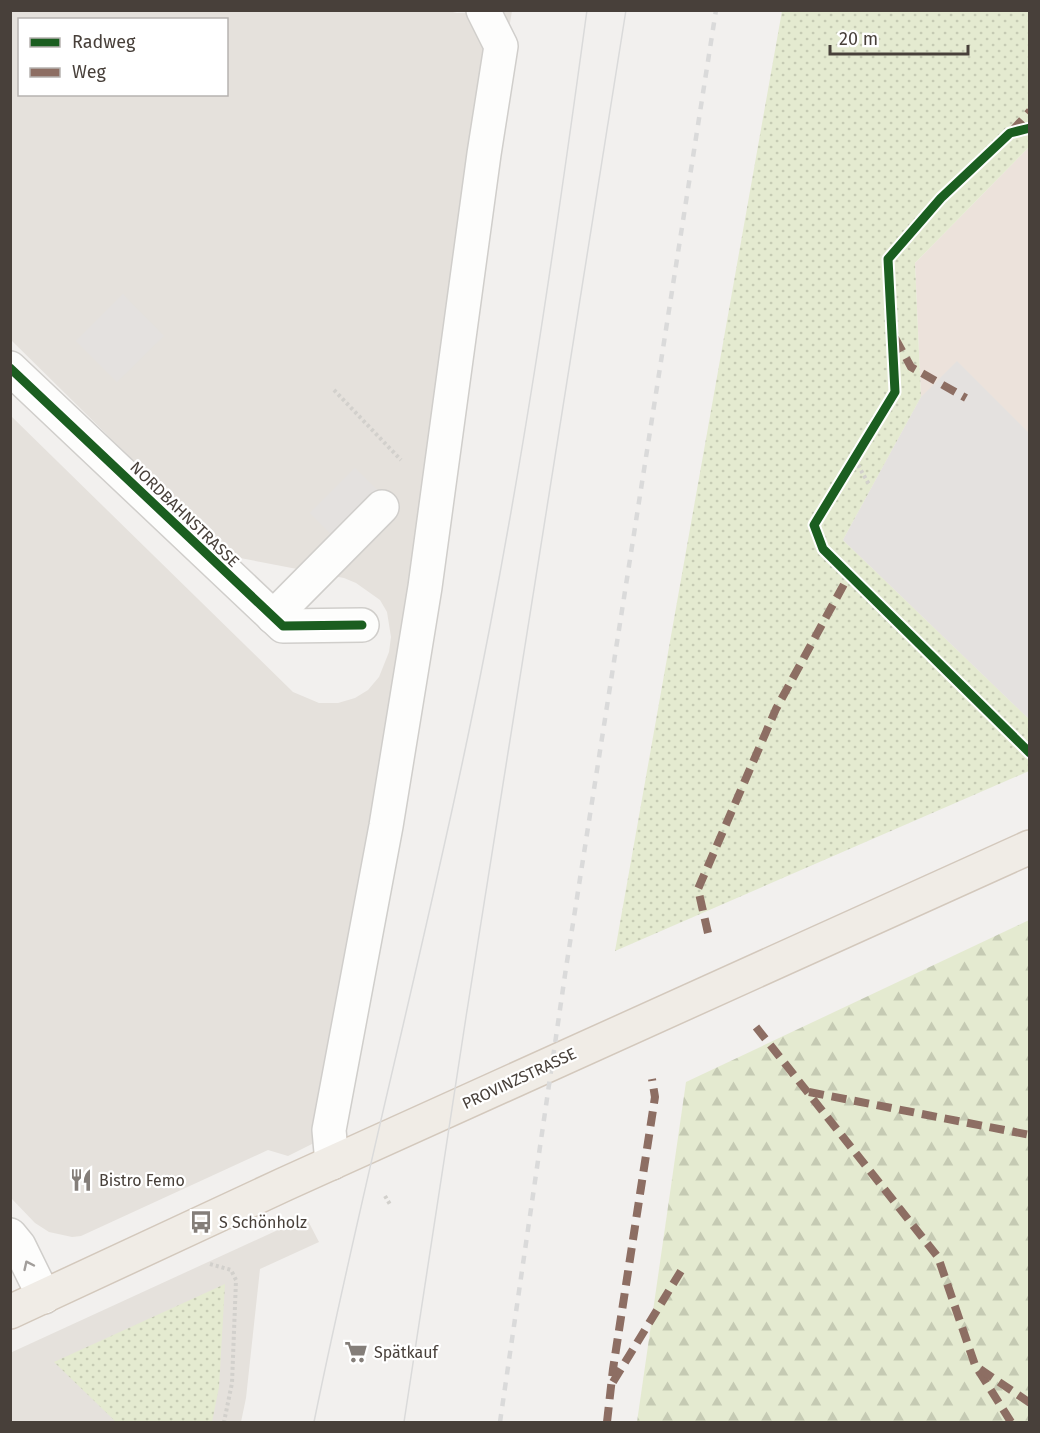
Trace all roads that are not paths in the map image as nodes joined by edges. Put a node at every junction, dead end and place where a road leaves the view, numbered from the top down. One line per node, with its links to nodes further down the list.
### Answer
1 (483, 10): 7 (street)
2 (10, 368): 4 (street, NORDBAHNSTRASSE)
3 (382, 507): 4 (street)
4 (273, 617): 5 (street, NORDBAHNSTRASSE)
5 (362, 625)
6 (1029, 847): 7 (main road, PROVINZSTRASSE)
7 (332, 1163): 9 (main road, PROVINZSTRASSE)
8 (10, 1235): 9 (street, one-way to 8)
9 (44, 1297): 10 (main road, PROVINZSTRASSE)
10 (10, 1312)

